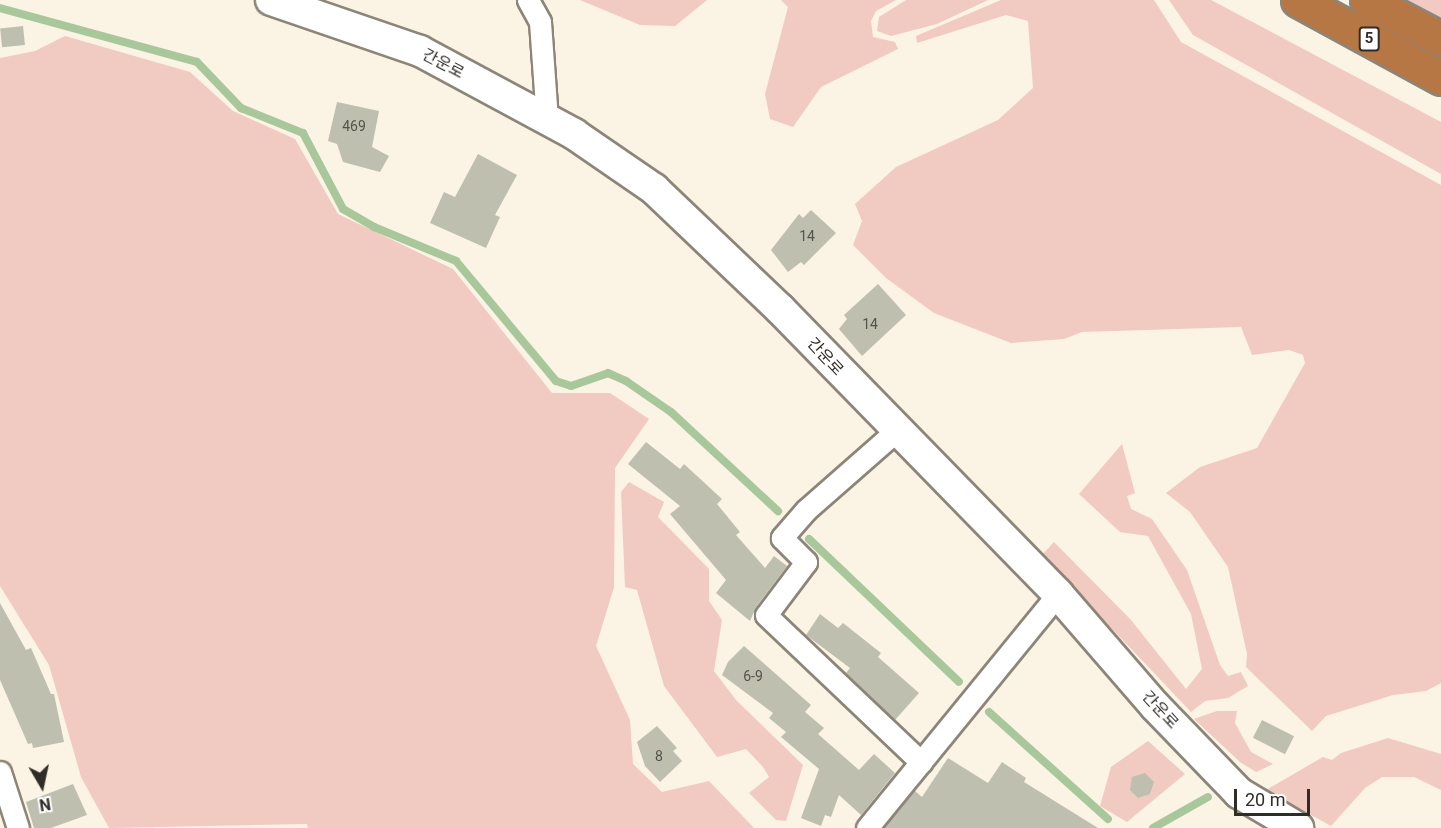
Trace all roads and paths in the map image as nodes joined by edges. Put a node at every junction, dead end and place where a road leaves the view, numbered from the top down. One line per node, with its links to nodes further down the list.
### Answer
1 (271, 0): 7 (street, 간운로)
2 (528, 0): 7 (street)
3 (1298, 0): 6 (highway, 5)
4 (1367, 0): 5 (highway)
5 (1441, 39)
6 (1441, 78)
7 (547, 120): 8 (street, 간운로)
8 (896, 431): 9 (street, 간운로); 10 (street)
9 (1058, 594): 10 (street); 14 (street, 간운로)
10 (921, 762): 13 (street)
11 (0, 772): 12 (street)
12 (18, 828)
13 (867, 828)
14 (1298, 828)

